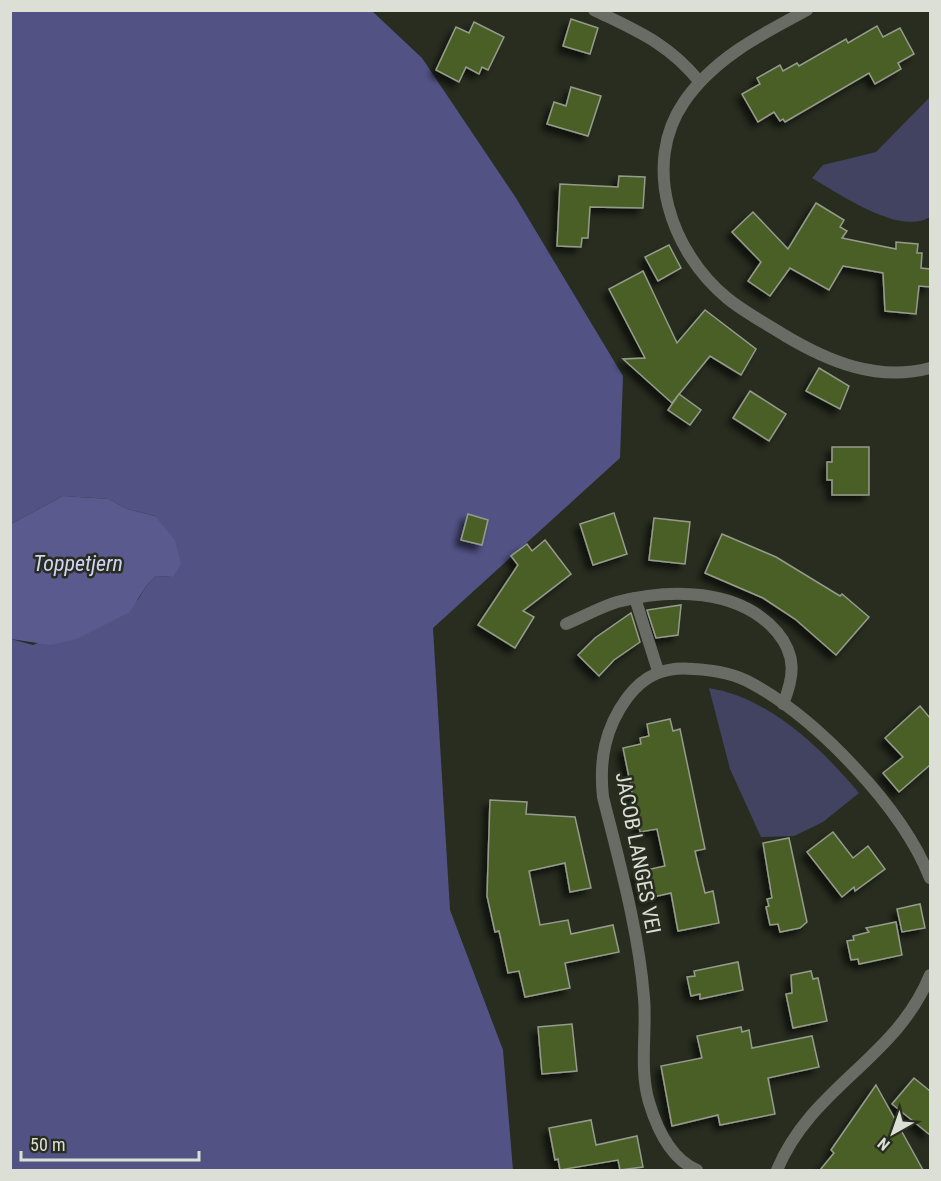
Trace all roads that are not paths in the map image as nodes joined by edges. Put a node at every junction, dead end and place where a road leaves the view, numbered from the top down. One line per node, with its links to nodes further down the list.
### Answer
1 (594, 10): 3 (street)
2 (807, 10): 3 (street)
3 (699, 81): 4 (street)
4 (930, 368)
5 (635, 598): 6 (street); 7 (street); 8 (street)
6 (566, 624)
7 (658, 671): 8 (street); 11 (street, JACOB LANGES VEI)
8 (783, 704): 9 (street)
9 (930, 878)
10 (930, 975): 13 (street)
11 (680, 1168): 12 (street, JACOB LANGES VEI)
12 (697, 1170)
13 (777, 1170)

